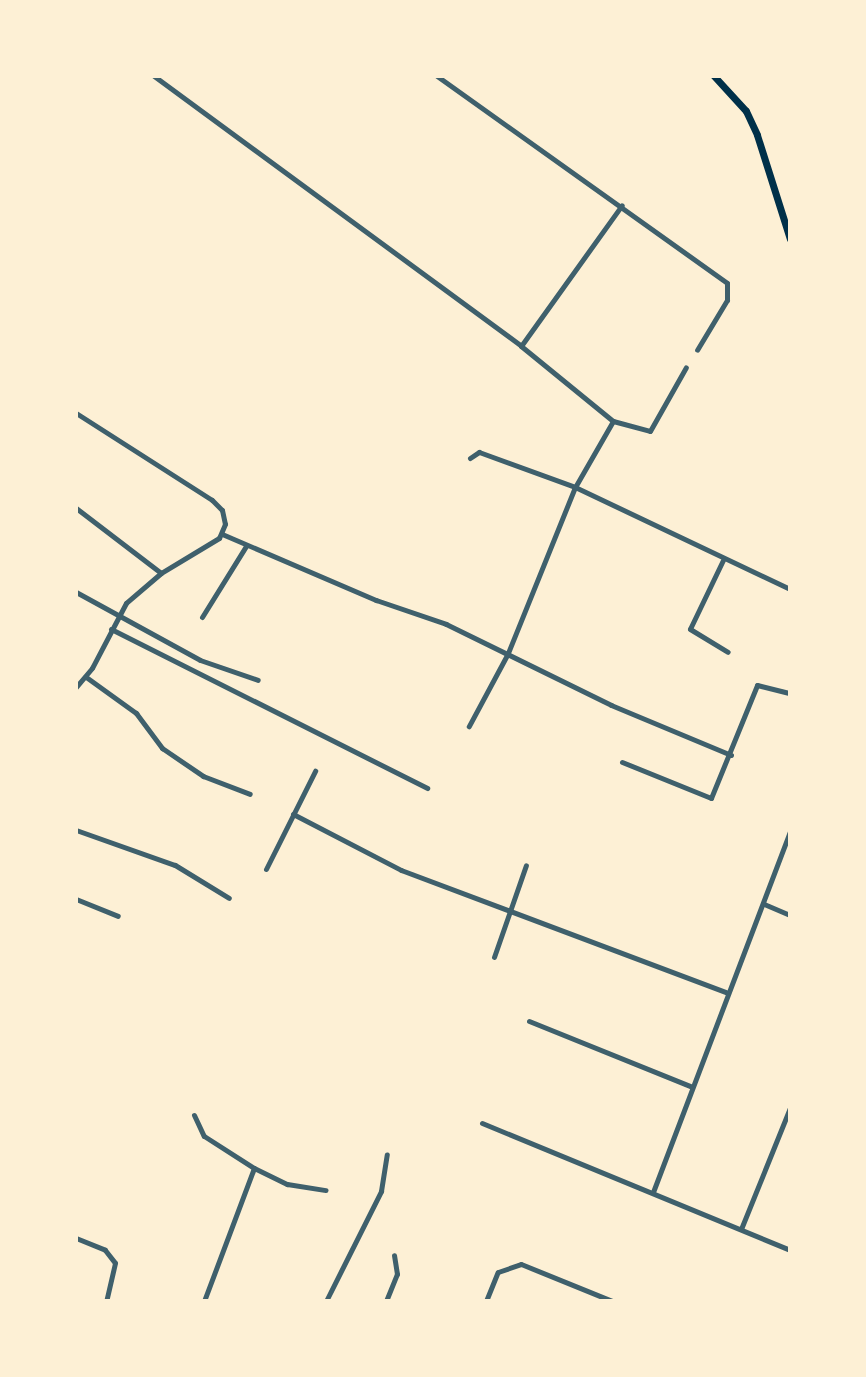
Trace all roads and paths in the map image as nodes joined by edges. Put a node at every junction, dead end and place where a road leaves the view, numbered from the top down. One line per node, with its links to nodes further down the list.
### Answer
1 (154, 76): 6 (street)
2 (437, 76): 4 (street)
3 (714, 76): 5 (main road)
4 (622, 205): 6 (street); 7 (street)
5 (790, 239)
6 (521, 346): 10 (street)
7 (697, 350)
8 (686, 367): 10 (street)
9 (76, 413): 14 (street)
10 (613, 421): 12 (street)
11 (470, 458): 12 (street)
12 (575, 487): 16 (street); 24 (street)
13 (76, 508): 17 (street)
14 (222, 534): 15 (street); 17 (street)
15 (246, 546): 21 (street); 24 (street)
16 (723, 560): 18 (street); 23 (street)
17 (161, 573): 20 (street)
18 (790, 589)
19 (76, 592): 20 (street)
20 (117, 617): 22 (street); 25 (street)
21 (202, 617)
22 (111, 629): 26 (street); 32 (street)
23 (728, 652)
24 (507, 655): 28 (street); 29 (street)
25 (258, 680)
26 (80, 681): 33 (street)
27 (790, 693): 29 (street)
28 (469, 726)
29 (731, 755): 30 (street)
30 (622, 762)
31 (315, 771): 34 (street)
32 (427, 788)
33 (250, 794)
34 (293, 814): 38 (street); 42 (street)
35 (76, 830): 39 (street)
36 (790, 831): 41 (street)
37 (526, 865): 42 (street)
38 (266, 869)
39 (229, 898)
40 (76, 899): 44 (street)
41 (764, 904): 43 (street); 46 (street)
42 (511, 910): 45 (street); 46 (street)
43 (790, 915)
44 (118, 916)
45 (494, 957)
46 (726, 992): 48 (street)
47 (529, 1021): 48 (street)
48 (692, 1087): 57 (street)
49 (790, 1108): 52 (street)
50 (194, 1115): 55 (street)
51 (482, 1123): 57 (street)
52 (781, 1134): 53 (street); 58 (street)
53 (790, 1138)
54 (387, 1154): 64 (street)
55 (254, 1168): 56 (street); 63 (street)
56 (326, 1190)
57 (653, 1192): 58 (street)
58 (741, 1229): 60 (street)
59 (76, 1238): 62 (street)
60 (790, 1250)
61 (394, 1255): 65 (street)
62 (106, 1301)
63 (204, 1301)
64 (326, 1301)
65 (386, 1301)
66 (486, 1301): 67 (street)
67 (612, 1301)

